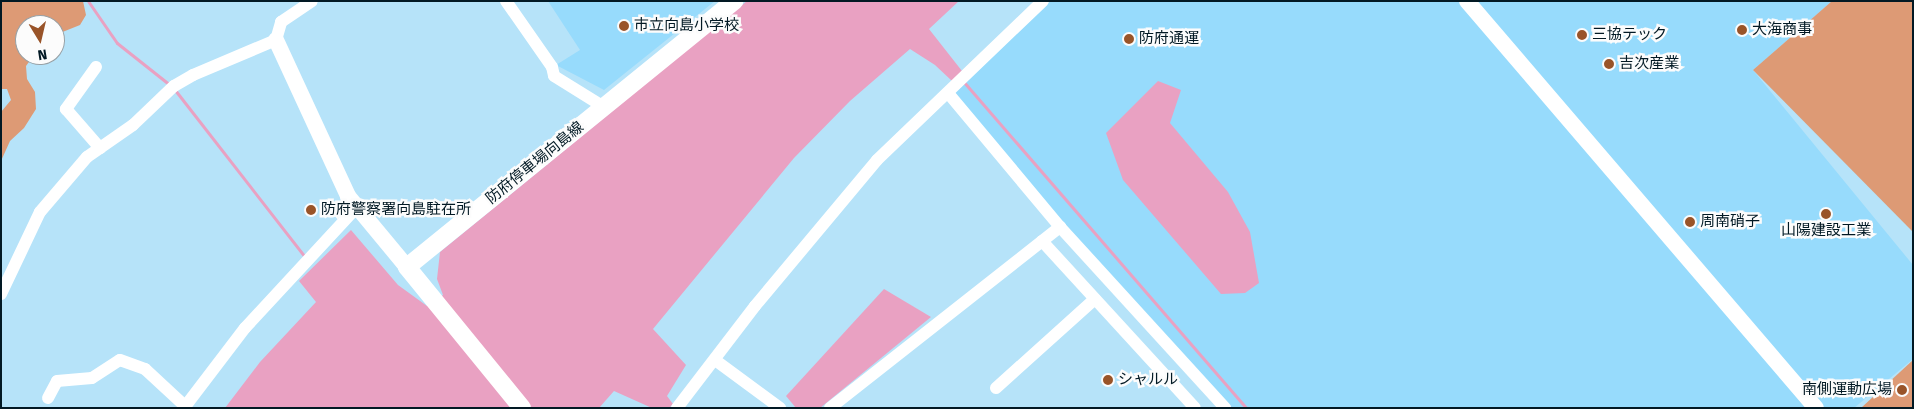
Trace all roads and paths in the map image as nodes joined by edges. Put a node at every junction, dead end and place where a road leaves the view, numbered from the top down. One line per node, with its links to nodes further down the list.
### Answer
1 (506, 1): 9 (street)
2 (734, 1): 9 (main road, 防府停車場向島線)
3 (1043, 1): 8 (street)
4 (1467, 1): 27 (street)
5 (304, 3): 6 (street)
6 (276, 40): 10 (street); 11 (street)
7 (96, 67): 10 (street)
8 (948, 93): 12 (street); 17 (street)
9 (604, 108): 14 (main road, 防府停車場向島線)
10 (100, 148): 15 (street)
11 (356, 208): 14 (street); 20 (street)
12 (1060, 227): 13 (street); 26 (street)
13 (1042, 241): 16 (street); 24 (street)
14 (407, 267): 21 (main road)
15 (1, 294)
16 (1095, 299): 18 (street); 25 (street)
17 (715, 360): 22 (street); 23 (street)
18 (996, 388)
19 (48, 398): 20 (street)
20 (184, 407)
21 (522, 408)
22 (677, 408)
23 (780, 408)
24 (830, 408)
25 (1194, 408)
26 (1225, 408)
27 (1816, 408)

